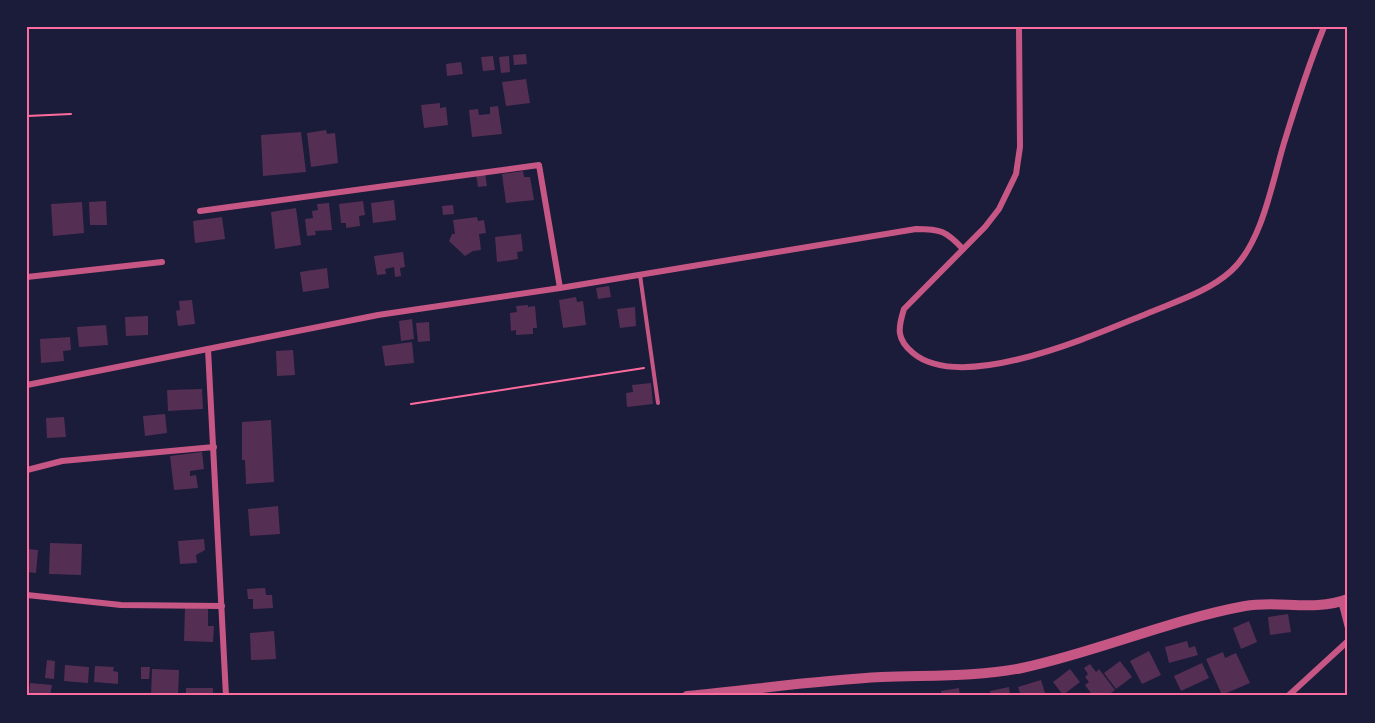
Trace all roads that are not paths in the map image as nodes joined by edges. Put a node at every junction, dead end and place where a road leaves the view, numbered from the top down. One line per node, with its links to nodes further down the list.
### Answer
1 (1019, 27): 4 (street)
2 (1324, 27): 4 (street)
3 (200, 211): 8 (street)
4 (963, 249): 6 (street)
5 (162, 262): 7 (street)
6 (640, 275): 8 (street); 11 (lane)
7 (27, 277)
8 (560, 288): 9 (street)
9 (208, 349): 10 (street); 12 (street)
10 (27, 385)
11 (658, 403)
12 (214, 447): 13 (street); 16 (street)
13 (27, 470)
14 (27, 595): 16 (street)
15 (1345, 600): 17 (street); 20 (street)
16 (222, 606): 19 (street)
17 (1348, 628)
18 (1348, 641): 21 (street)
19 (226, 696)
20 (687, 696)
21 (1288, 696)

